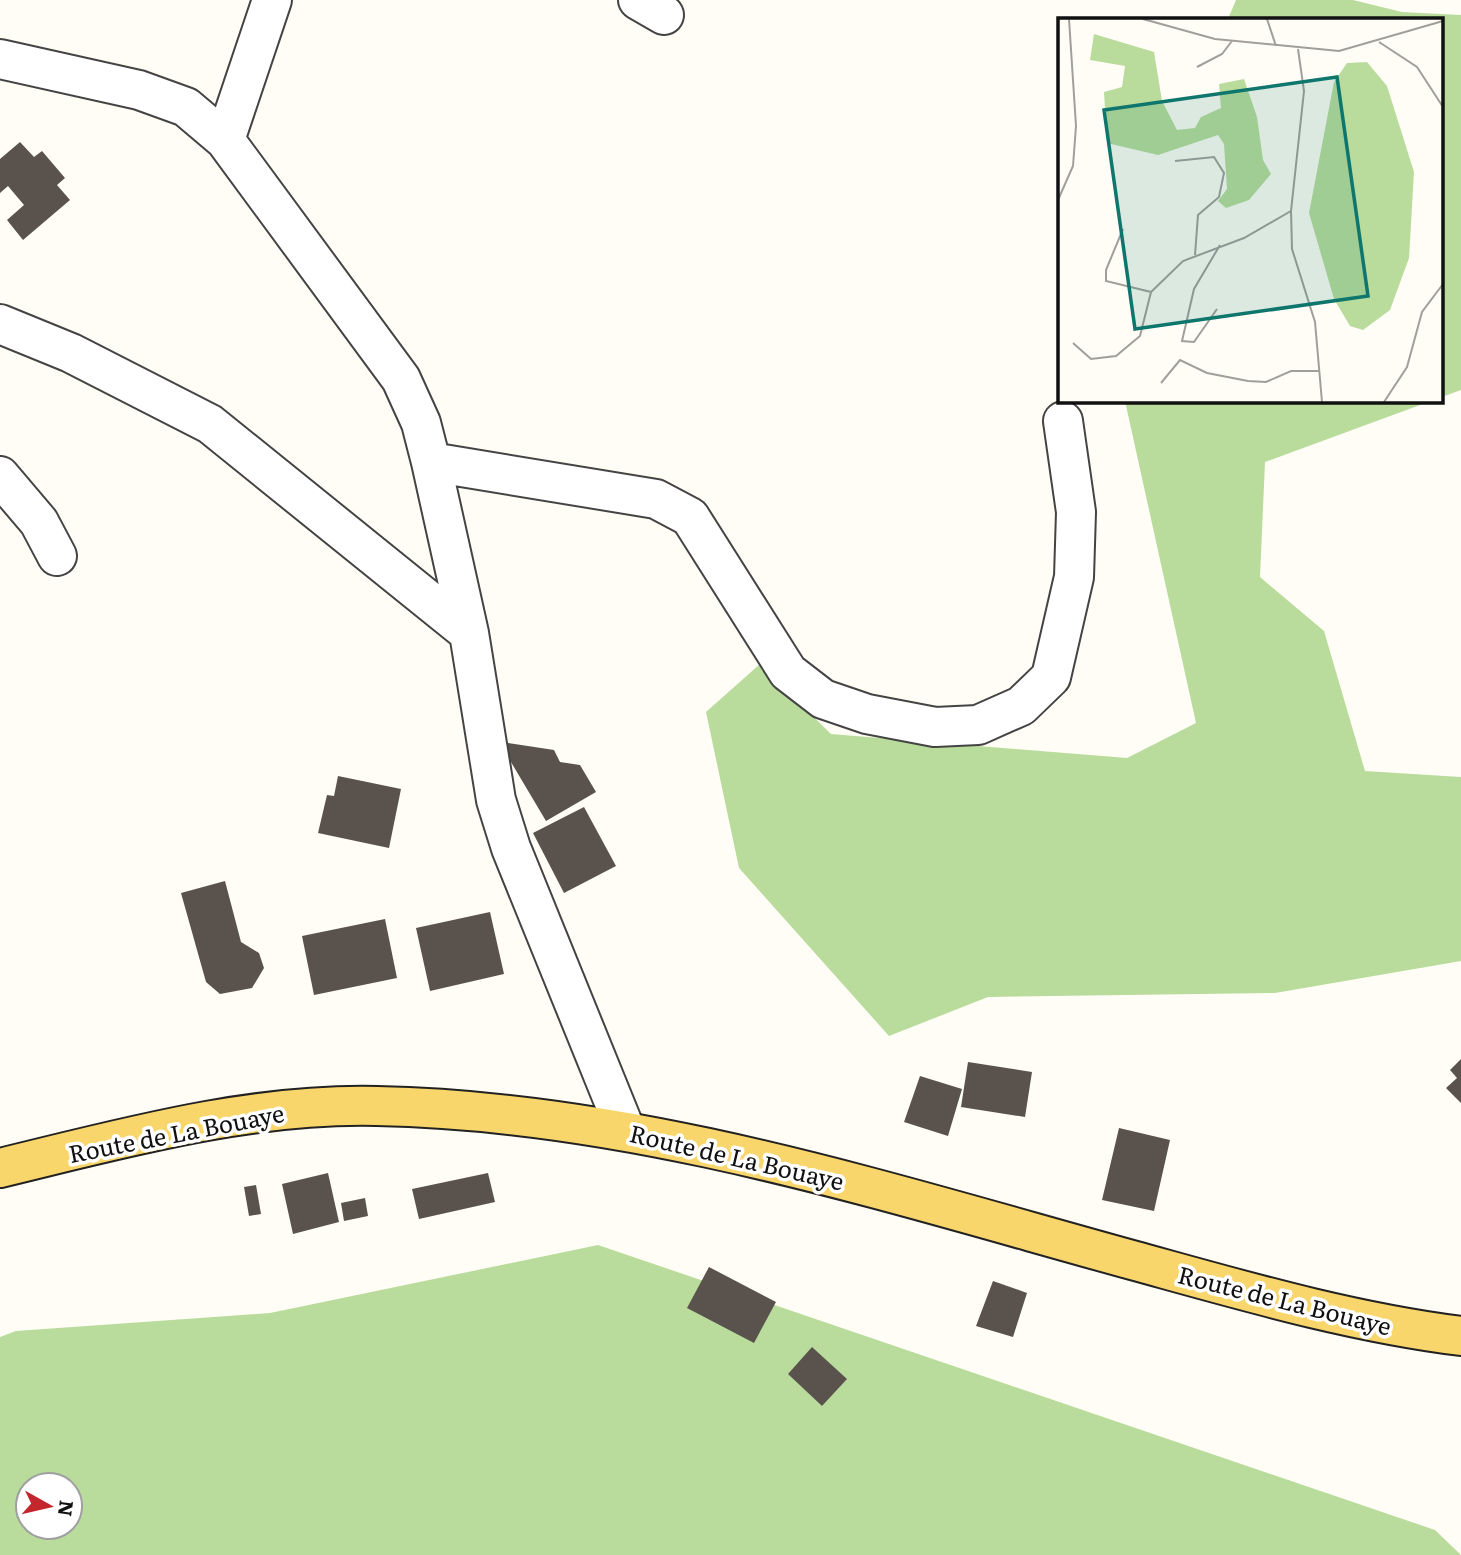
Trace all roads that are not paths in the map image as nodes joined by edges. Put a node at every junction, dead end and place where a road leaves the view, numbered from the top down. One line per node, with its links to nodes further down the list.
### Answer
1 (272, 0): 3 (street)
2 (0, 59): 3 (street)
3 (225, 140): 6 (street)
4 (0, 324): 9 (street)
5 (1063, 421): 6 (street)
6 (431, 462): 9 (street)
7 (0, 476): 8 (street)
8 (57, 556)
9 (469, 633): 10 (street)
10 (625, 1129): 11 (main road, Route de La Bouaye); 12 (main road, Route de La Bouaye)
11 (0, 1168)
12 (1461, 1336)

